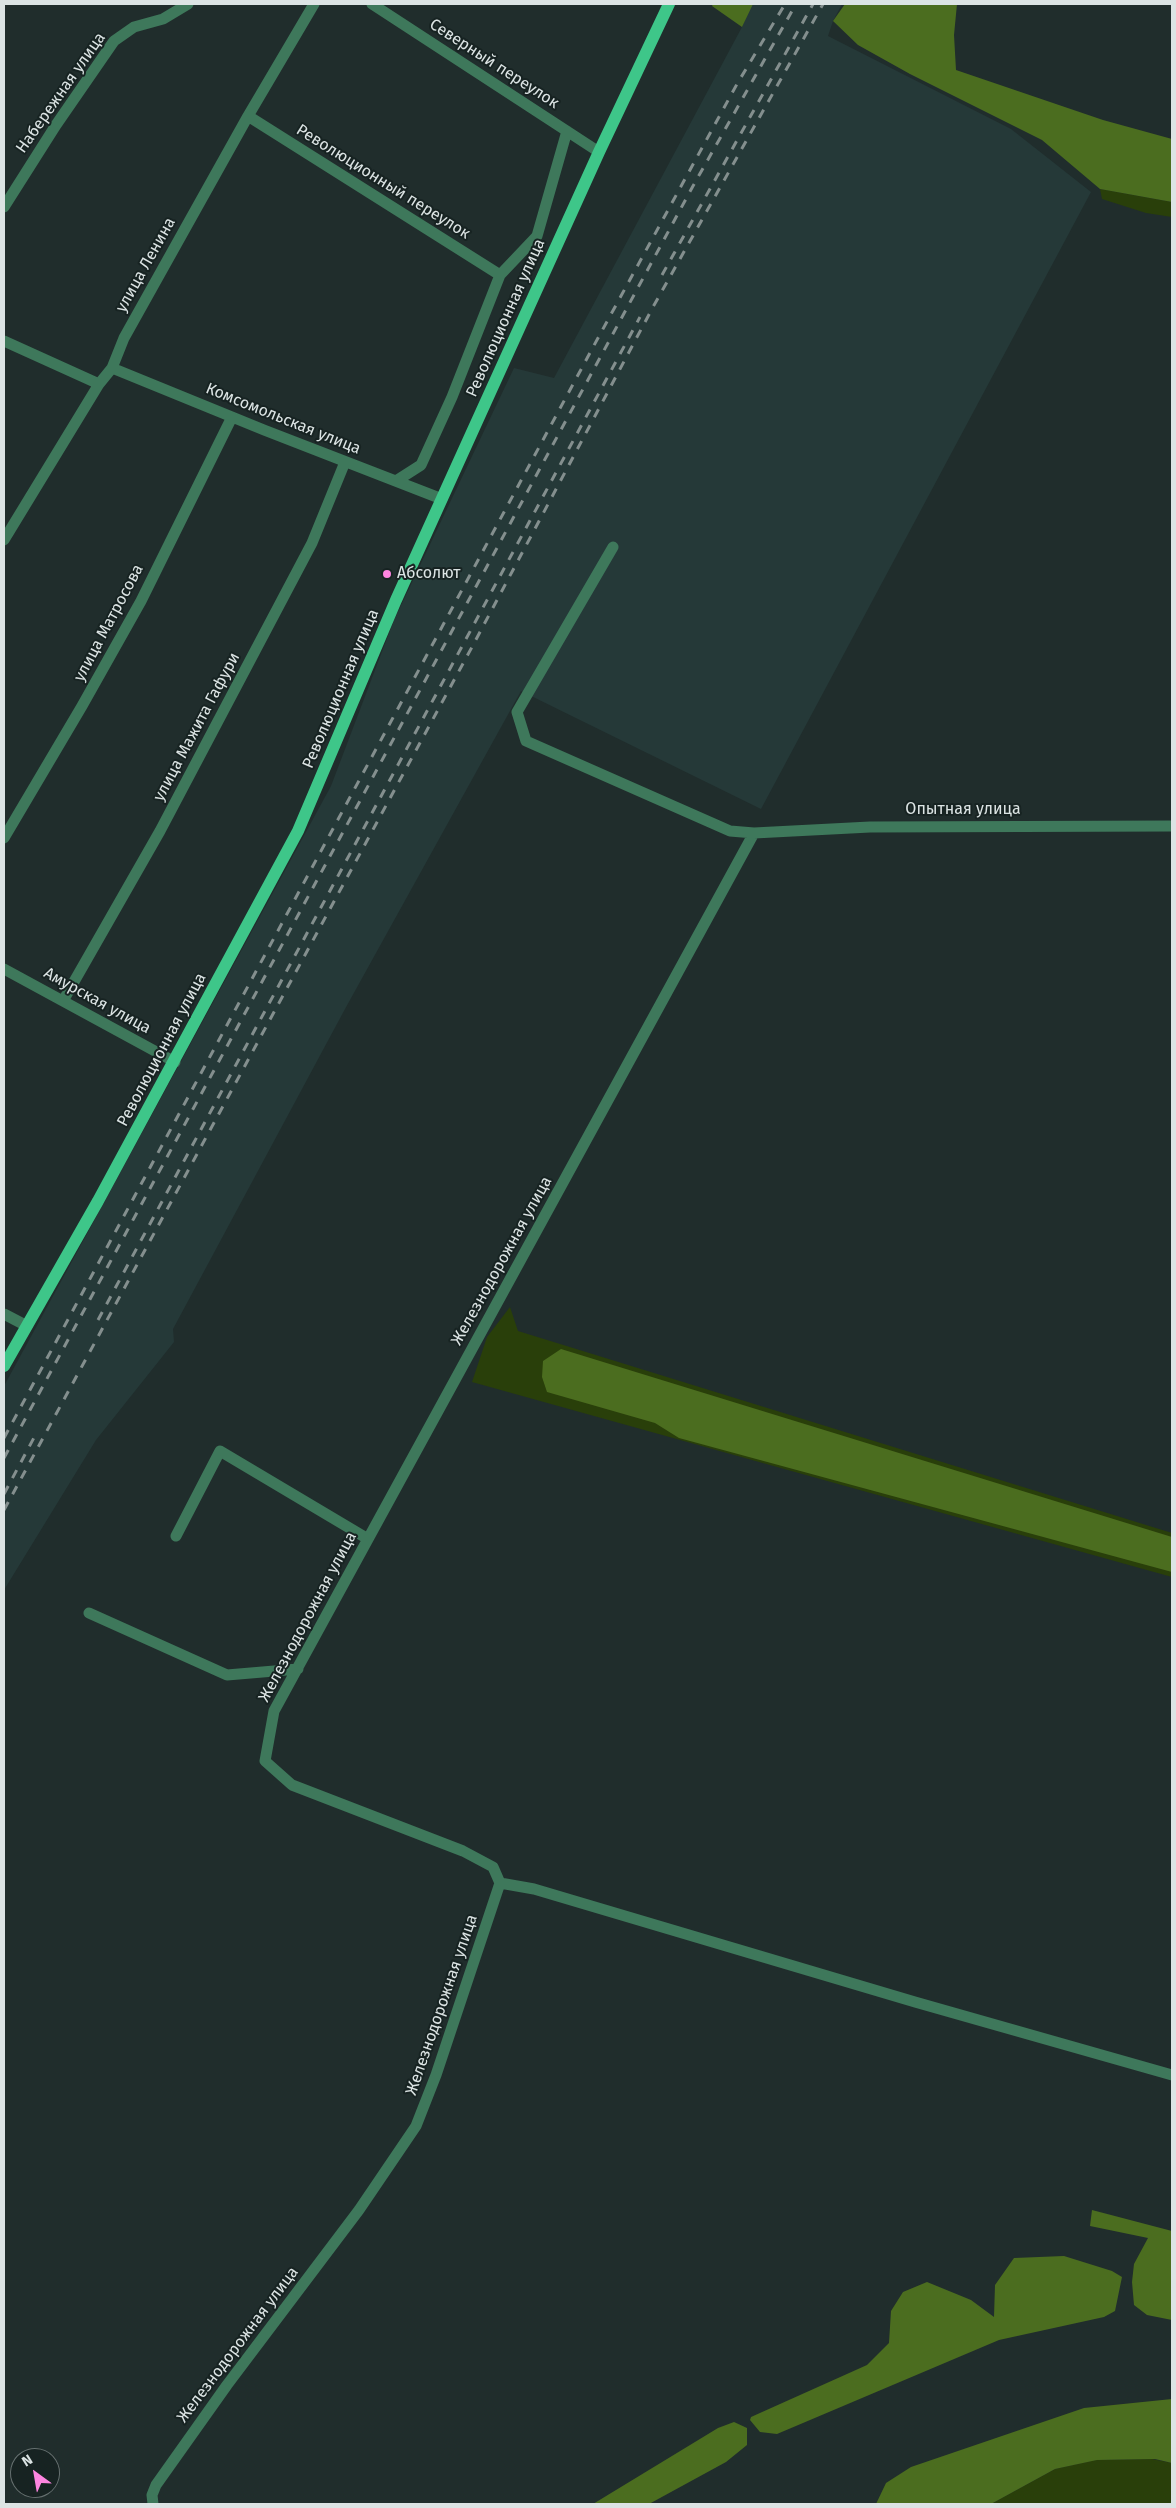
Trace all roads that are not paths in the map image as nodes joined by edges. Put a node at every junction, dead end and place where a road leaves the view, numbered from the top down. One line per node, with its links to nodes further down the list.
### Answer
1 (188, 4): 8 (street, Набережная улица)
2 (314, 4): 5 (street, улица Ленина)
3 (372, 4): 6 (street, Северный переулок)
4 (669, 4): 7 (main road, Революционная улица)
5 (248, 116): 9 (street, Революционный переулок); 11 (street, улица Ленина)
6 (567, 131): 7 (street, Северный переулок); 9 (street)
7 (599, 152): 16 (main road, Революционная улица)
8 (4, 207)
9 (500, 276): 15 (street)
10 (4, 341): 12 (street)
11 (112, 368): 12 (street, улица Ленина); 13 (street, Комсомольская улица)
12 (99, 384): 17 (street, улица Ленина)
13 (232, 417): 14 (street, Комсомольская улица); 21 (street, улица Матросова)
14 (345, 462): 15 (street, Комсомольская улица); 23 (street, улица Мажита Гафури)
15 (396, 481): 16 (street, Комсомольская улица)
16 (442, 499): 24 (main road, Революционная улица)
17 (4, 540)
18 (613, 547): 20 (street, Опытная улица)
19 (1172, 826): 20 (street, Опытная улица)
20 (754, 834): 29 (street, Железнодорожная улица)
21 (4, 838)
22 (4, 969): 23 (street, Амурская улица)
23 (63, 1001): 24 (street, Амурская улица)
24 (175, 1062): 26 (main road, Революционная улица)
25 (4, 1314): 26 (street)
26 (27, 1326): 27 (main road, Революционная улица)
27 (4, 1366)
28 (176, 1536): 29 (street)
29 (368, 1540): 31 (street, Железнодорожная улица)
30 (89, 1613): 31 (street)
31 (298, 1669): 32 (street, Железнодорожная улица)
32 (500, 1883): 33 (street); 34 (street, Железнодорожная улица)
33 (1172, 2075)
34 (153, 2504)

